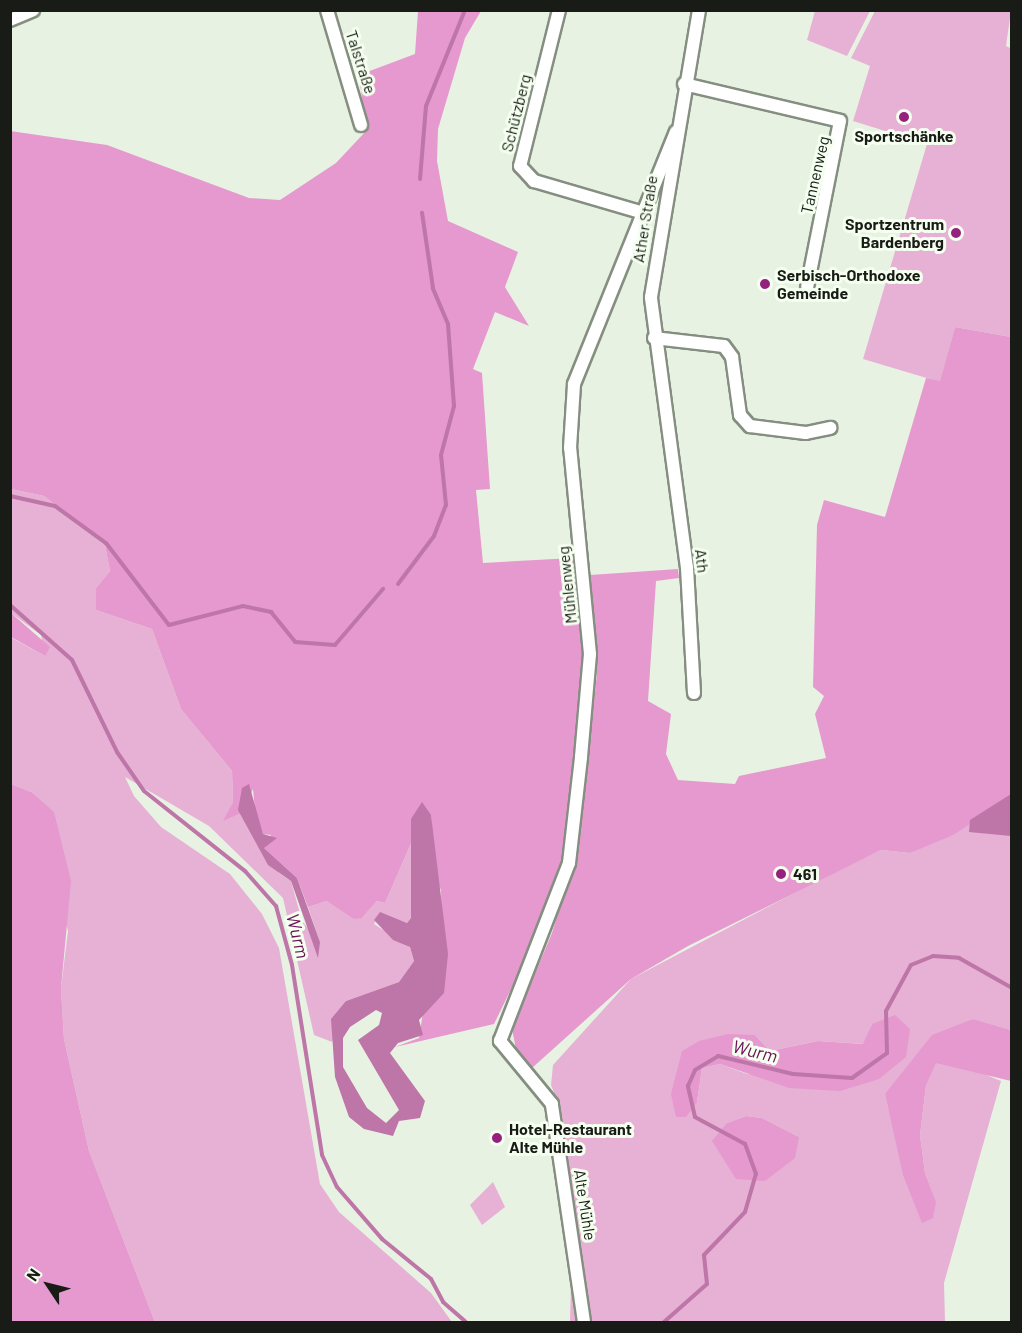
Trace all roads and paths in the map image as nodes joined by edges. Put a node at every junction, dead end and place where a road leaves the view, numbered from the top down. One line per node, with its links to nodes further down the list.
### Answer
1 (33, 10): 5 (street)
2 (327, 10): 7 (street, Talstraße)
3 (559, 10): 9 (street, Schützberg)
4 (699, 10): 6 (street, Ather Straße)
5 (10, 20)
6 (684, 84): 8 (street, Ather Straße); 10 (street, Tannenweg)
7 (361, 125)
8 (676, 132): 9 (street, Mühlenweg); 11 (street, Ather Straße)
9 (640, 212): 15 (street, Mühlenweg)
10 (807, 287)
11 (654, 338): 12 (street); 13 (street, Ather Straße)
12 (830, 428)
13 (667, 435): 14 (street, Ath)
14 (694, 693)
15 (500, 1041): 16 (street, Alte Mühle)
16 (584, 1323)

